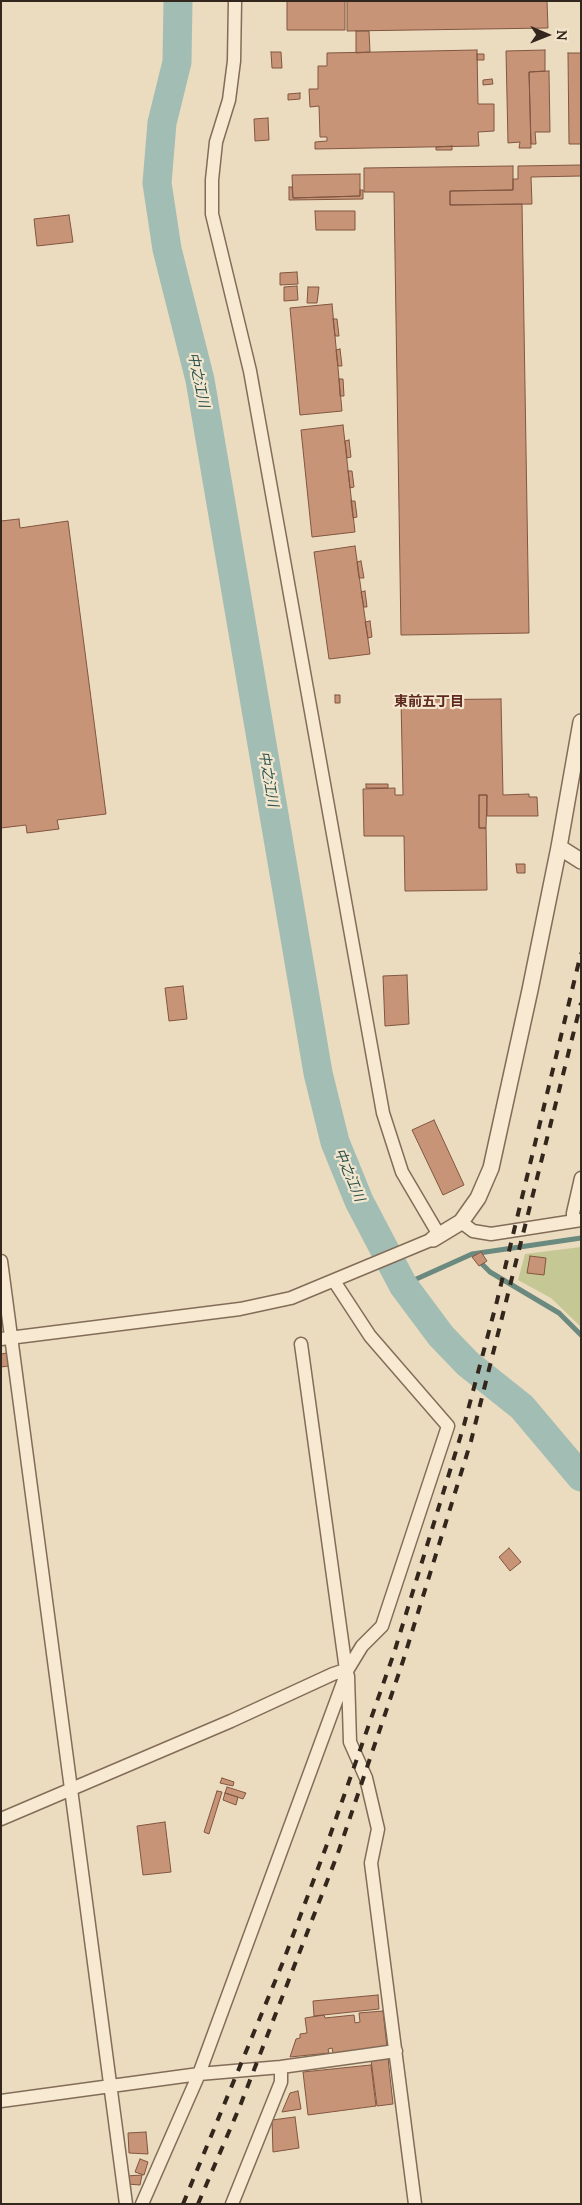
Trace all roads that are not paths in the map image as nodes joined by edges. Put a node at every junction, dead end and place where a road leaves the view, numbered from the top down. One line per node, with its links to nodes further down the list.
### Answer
1 (235, 1): 8 (street)
2 (581, 722): 3 (street)
3 (559, 847): 4 (street); 7 (street)
4 (581, 861)
5 (581, 1178): 6 (street)
6 (577, 1220): 7 (street)
7 (461, 1222): 8 (street)
8 (436, 1237): 10 (street)
9 (1, 1261): 11 (street)
10 (334, 1281): 11 (street); 13 (street)
11 (6, 1338): 14 (street)
12 (301, 1344): 13 (street)
13 (347, 1669): 14 (street); 16 (street); 18 (street)
14 (72, 1788): 15 (street); 19 (street)
15 (1, 1819)
16 (396, 2051): 17 (street); 24 (street)
17 (281, 2067): 18 (street); 23 (street)
18 (200, 2074): 19 (street); 22 (street)
19 (109, 2086): 20 (street); 21 (street)
20 (1, 2101)
21 (126, 2204)
22 (142, 2204)
23 (232, 2204)
24 (415, 2204)

